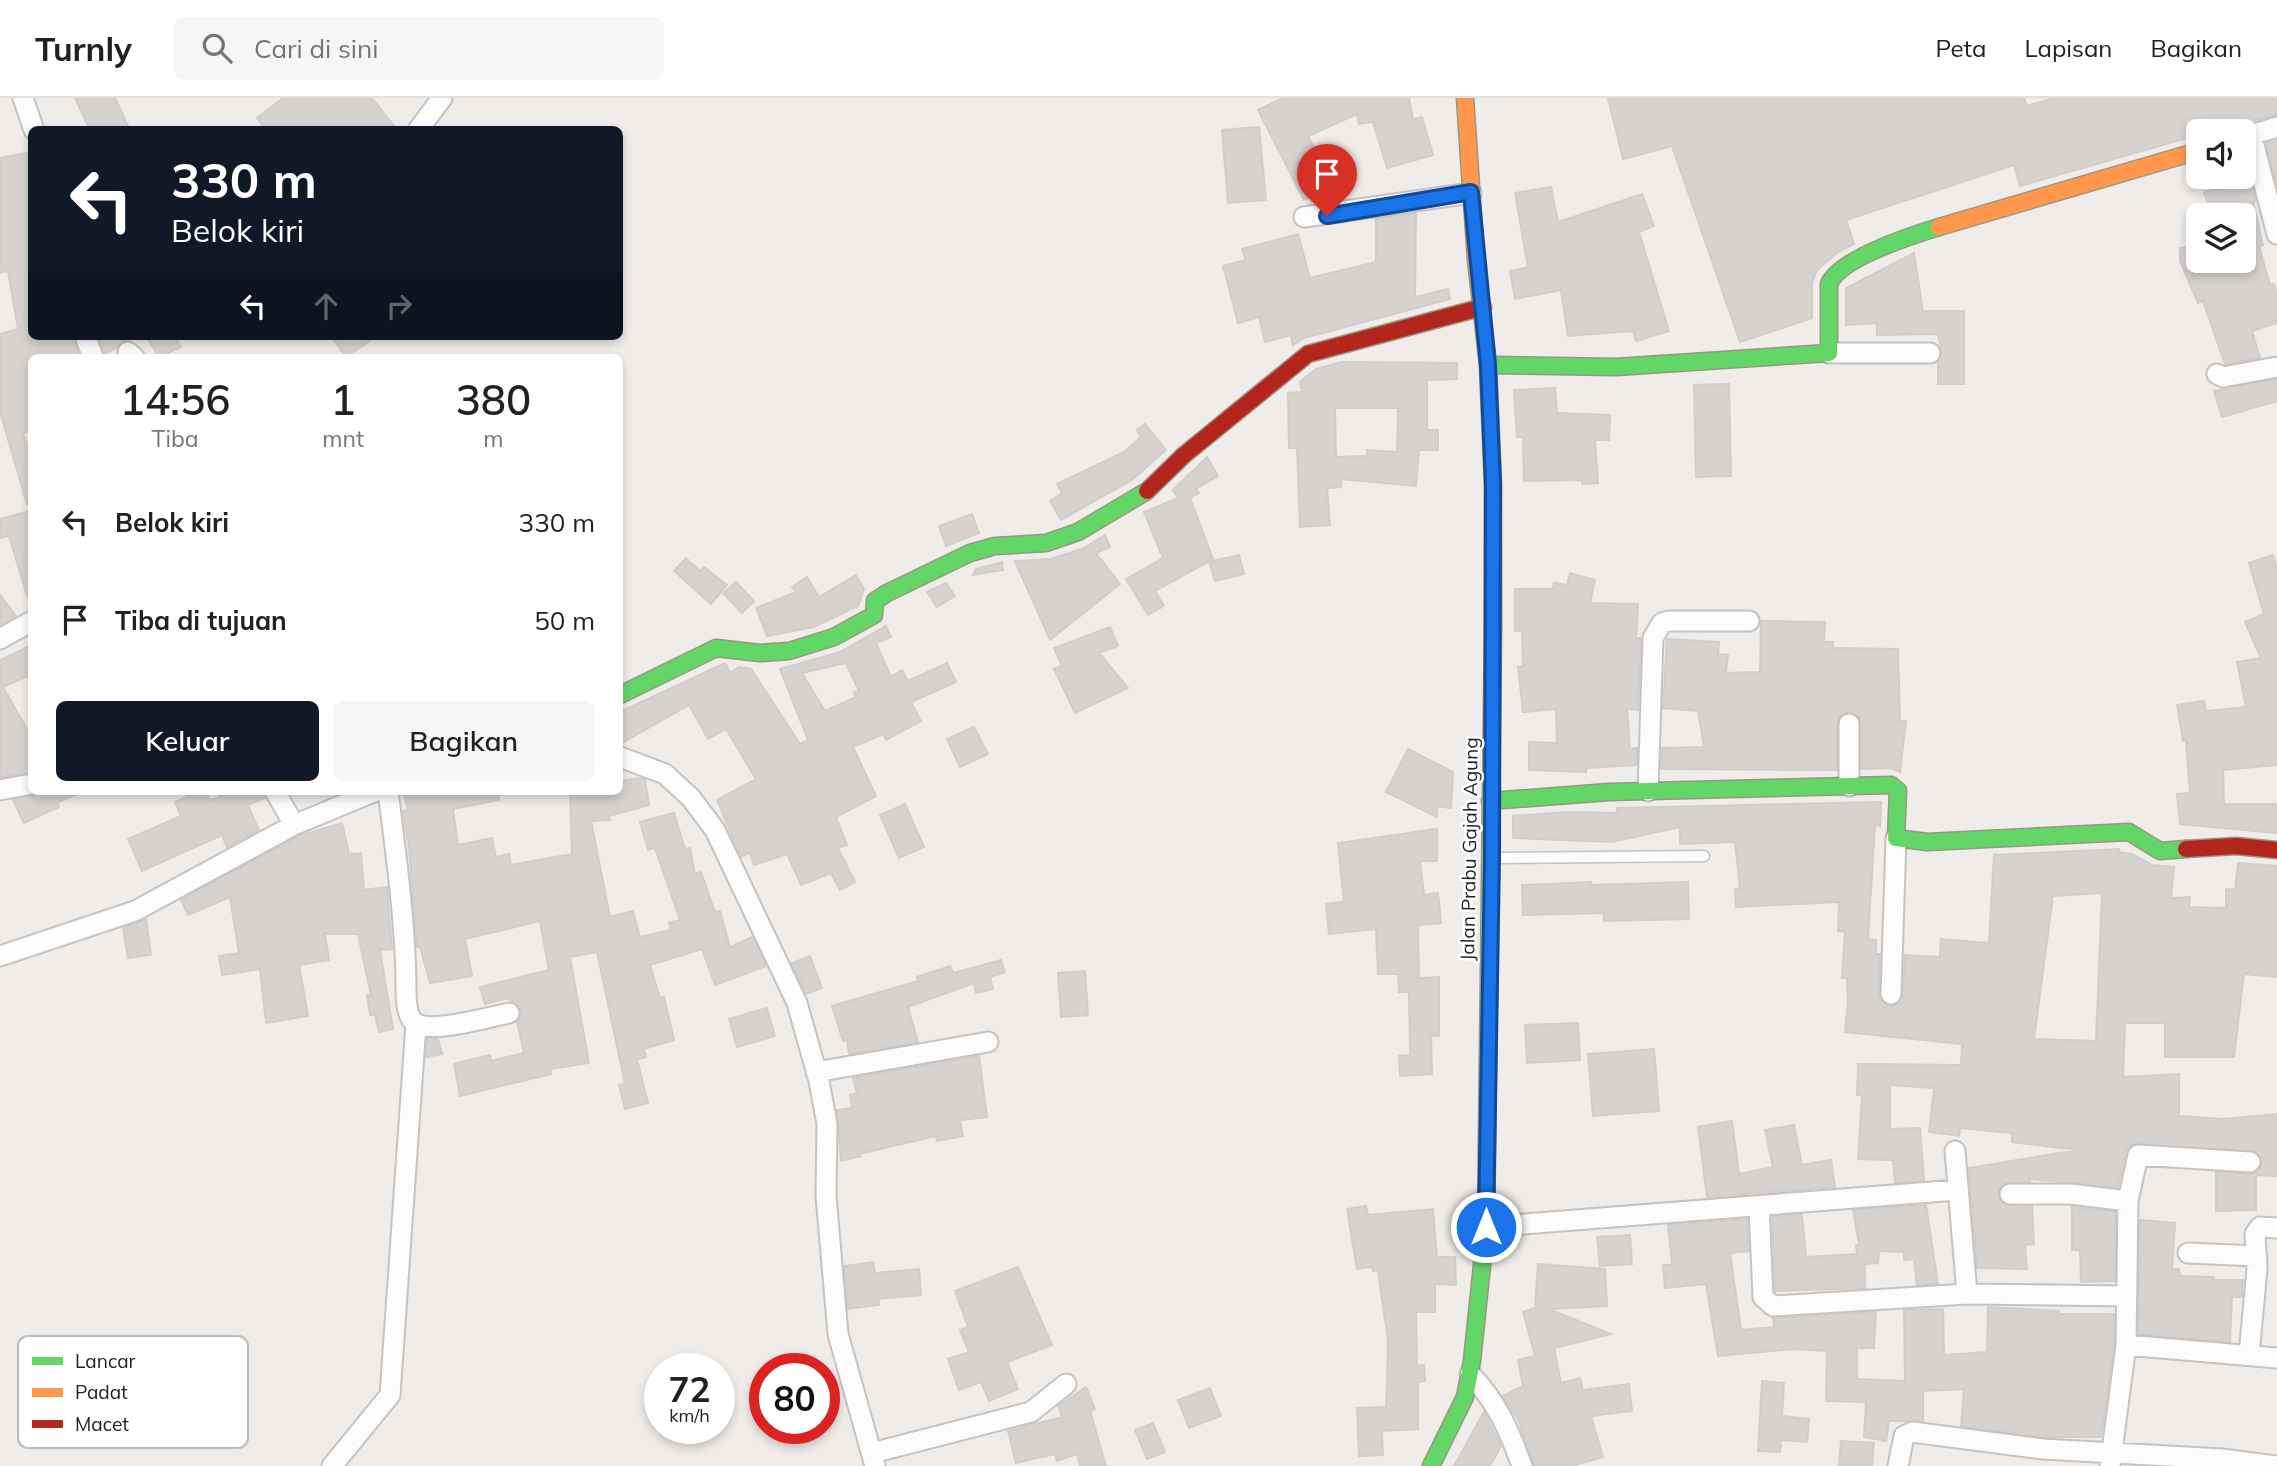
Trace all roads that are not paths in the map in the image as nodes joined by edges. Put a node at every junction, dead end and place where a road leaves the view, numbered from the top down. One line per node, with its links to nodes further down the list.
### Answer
1 (23, 98): 4 (street)
2 (442, 98): 5 (street)
3 (1465, 98): 10 (main road, Jalan Prabu Gajah Agung)
4 (33, 126)
5 (421, 126)
6 (2277, 127): 7 (street)
7 (2256, 133)
8 (2186, 155): 14 (main road)
9 (2256, 165): 12 (street)
10 (1471, 192): 11 (street); 13 (main road, Jalan Prabu Gajah Agung)
11 (1304, 217)
12 (2277, 234)
13 (1483, 307): 16 (main road, Jalan Prabu Gajah Agung); 22 (main road)
14 (1829, 353): 15 (street); 16 (main road)
15 (1930, 353)
16 (1488, 365): 32 (main road, Jalan Prabu Gajah Agung)
17 (2277, 367): 18 (street)
18 (2217, 374)
19 (1749, 621): 28 (street)
20 (28, 623): 21 (street)
21 (0, 639)
22 (623, 694)
23 (1849, 724): 26 (street)
24 (623, 758): 43 (street)
25 (28, 785): 27 (street)
26 (1849, 786): 28 (main road); 34 (main road)
27 (0, 790)
28 (1648, 791): 32 (main road)
29 (277, 795): 33 (street)
30 (366, 795): 33 (street)
31 (388, 795): 41 (street)
32 (1490, 802): 37 (main road, Jalan Prabu Gajah Agung)
33 (294, 825): 38 (street)
34 (1896, 838): 35 (main road); 39 (street)
35 (2277, 850)
36 (1704, 856): 37 (lane)
37 (1492, 858): 50 (main road, Jalan Prabu Gajah Agung)
38 (0, 956)
39 (1891, 994)
40 (509, 1013): 41 (street)
41 (416, 1024): 63 (street)
42 (988, 1042): 43 (street)
43 (816, 1072): 62 (street)
44 (1955, 1151): 46 (street)
45 (2250, 1162): 48 (street)
46 (1957, 1190): 49 (street); 54 (street)
47 (2010, 1195): 48 (street)
48 (2128, 1200): 55 (street)
49 (1759, 1206): 50 (street); 54 (street)
50 (1486, 1227): 59 (main road, Jalan Prabu Gajah Agung)
51 (2277, 1228): 53 (street)
52 (2188, 1253): 53 (street)
53 (2256, 1255): 57 (street)
54 (1967, 1294): 55 (street)
55 (2126, 1296): 56 (street)
56 (2126, 1345): 57 (street); 61 (street)
57 (2249, 1355): 58 (street)
58 (2277, 1358)
59 (1470, 1374): 64 (main road, Jalan Prabu Gajah Agung); 65 (street)
60 (1066, 1384): 62 (street)
61 (2111, 1459): 66 (street); 67 (street)
62 (873, 1460)
63 (332, 1466)
64 (1431, 1466)
65 (1522, 1466)
66 (1898, 1466)
67 (2276, 1466)

